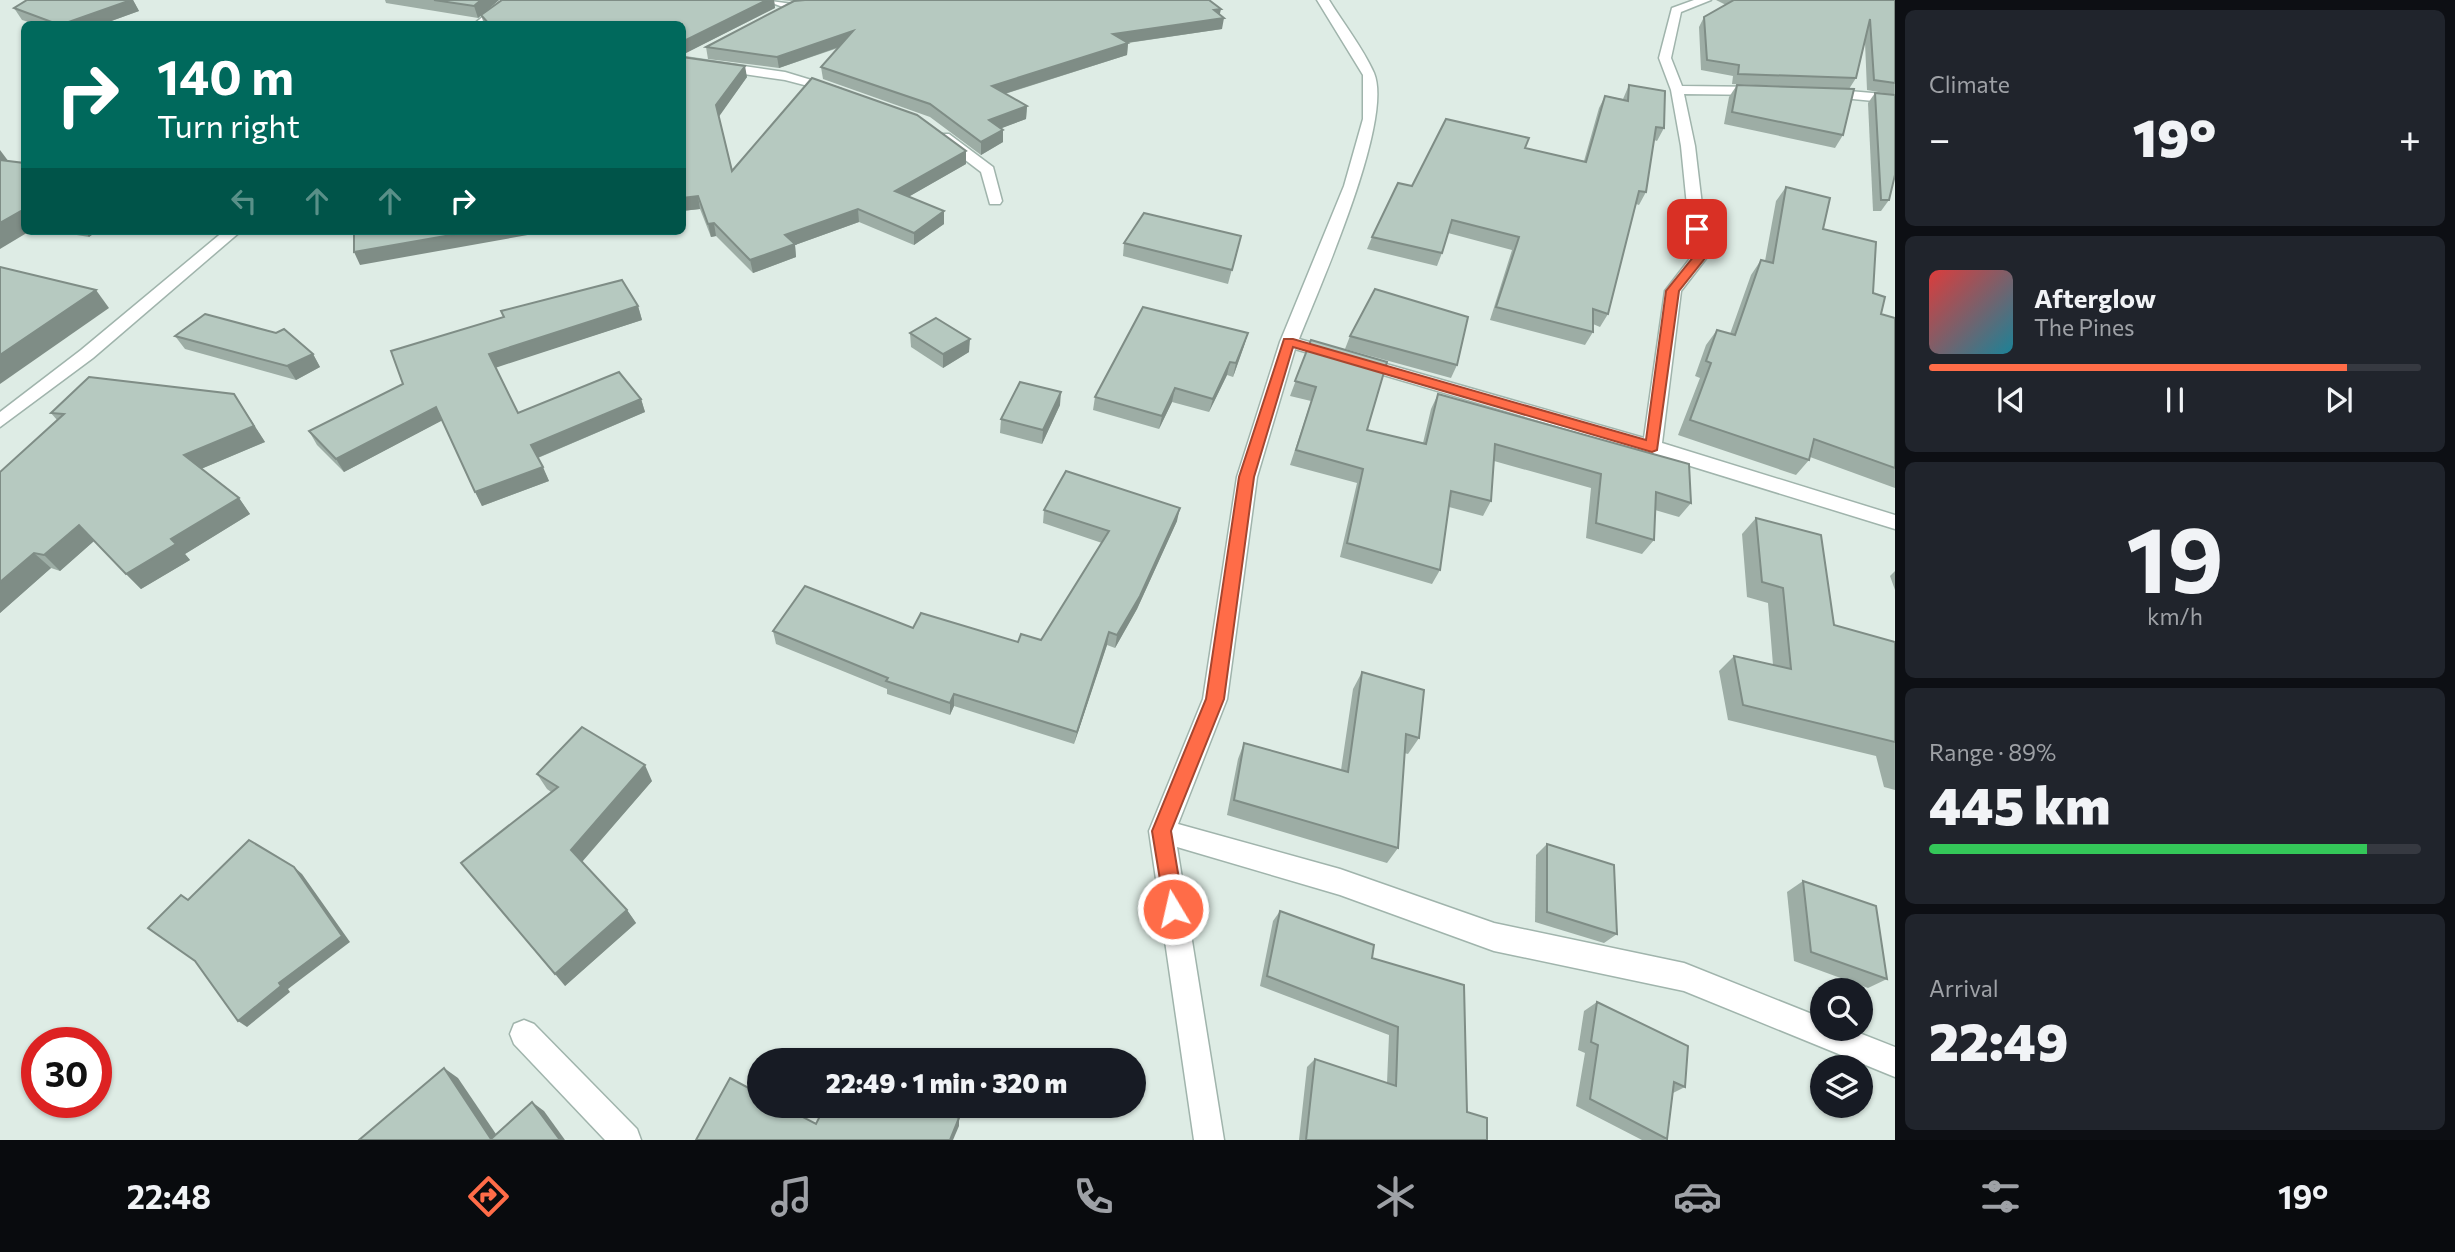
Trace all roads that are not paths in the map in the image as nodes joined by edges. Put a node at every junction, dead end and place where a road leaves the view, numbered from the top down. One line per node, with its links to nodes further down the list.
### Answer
1 (510, 0): 6 (street)
2 (770, 0): 3 (street)
3 (861, 0)
4 (1323, 0): 18 (street)
5 (1705, 0): 10 (street)
6 (483, 21)
7 (709, 50): 8 (street)
8 (686, 63)
9 (686, 64): 13 (street)
10 (1676, 90): 11 (street); 20 (street)
11 (1771, 91)
12 (1812, 92): 14 (street)
13 (846, 93)
14 (1895, 99)
15 (935, 130): 16 (street)
16 (995, 201)
17 (228, 235): 19 (street)
18 (1289, 342): 20 (street); 22 (street)
19 (0, 421)
20 (1652, 447): 21 (street)
21 (1895, 522)
22 (1162, 831): 24 (street); 26 (street)
23 (524, 1034): 25 (street)
24 (1895, 1062)
25 (626, 1140)
26 (1209, 1140)

